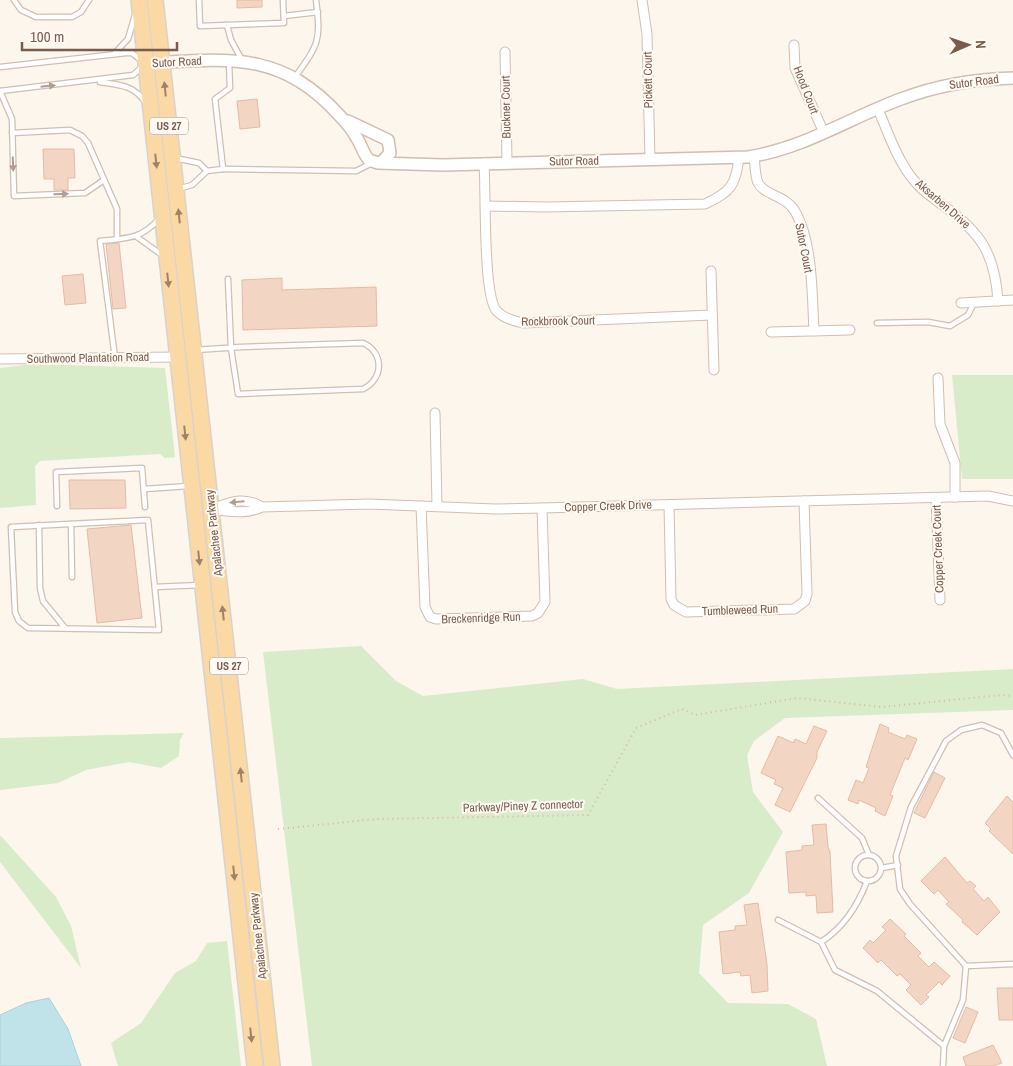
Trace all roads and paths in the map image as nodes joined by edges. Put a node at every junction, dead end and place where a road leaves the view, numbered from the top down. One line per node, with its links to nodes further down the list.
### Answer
1 (14, 0): 2 (lane)
2 (89, 0)
3 (155, 0): 17 (main road, Apalachee Parkway / US 27)
4 (199, 0): 11 (lane)
5 (283, 0): 10 (lane)
6 (316, 0): 9 (lane)
7 (642, 0): 35 (street, Pickett Court)
8 (139, 1): 14 (lane); 18 (main road, Apalachee Parkway / US 27)
9 (318, 12): 10 (lane); 20 (lane)
10 (284, 16): 11 (lane)
11 (228, 25): 16 (lane)
12 (794, 45): 28 (street, Hood Court)
13 (505, 52): 37 (street, Buckner Court)
14 (114, 54): 18 (lane); 19 (lane)
15 (229, 60): 16 (street, Sutor Road); 17 (street, Sutor Road); 40 (lane)
16 (243, 61): 20 (street, Sutor Road)
17 (162, 63): 18 (street, Sutor Road); 33 (main road, Apalachee Parkway / US 27, one-way to 17)
18 (146, 64): 22 (lane); 25 (main road, Apalachee Parkway / US 27)
19 (0, 67)
20 (295, 77): 26 (street, Sutor Road)
21 (1013, 78): 24 (street, Sutor Road)
22 (96, 81): 23 (lane, one-way to 22); 25 (lane)
23 (0, 91): 27 (lane)
24 (878, 109): 28 (street, Sutor Road); 52 (street, Aksarben Drive)
25 (151, 112): 45 (main road, Apalachee Parkway / US 27, one-way to 45)
26 (340, 116): 29 (street, Sutor Road); 31 (street, Sutor Road)
27 (12, 133): 42 (lane); 42 (lane, one-way to 42)
28 (824, 133): 32 (street, Sutor Road)
29 (376, 136): 30 (street); 31 (street)
30 (390, 146): 36 (street); 38 (street)
31 (364, 152): 36 (street)
32 (754, 156): 34 (street, Sutor Road); 58 (street, Sutor Court)
33 (172, 157): 41 (lane); 43 (main road, Apalachee Parkway / US 27)
34 (739, 157): 35 (street, Sutor Road); 44 (street)
35 (650, 160): 37 (street, Sutor Road)
36 (378, 162): 38 (street, Sutor Road); 40 (lane, Sutor Road)
37 (507, 162): 39 (street, Sutor Road)
38 (409, 163): 39 (street, Sutor Road)
39 (484, 163): 44 (street, Rockbrook Court)
40 (223, 169): 41 (lane, Sutor Road)
41 (207, 171): 43 (lane)
42 (104, 180): 47 (lane)
43 (176, 190): 62 (main road, Apalachee Parkway / US 27, one-way to 43)
44 (486, 206): 55 (street, Rockbrook Court)
45 (161, 216): 46 (lane); 48 (main road, Apalachee Parkway / US 27)
46 (137, 237): 47 (lane); 48 (lane)
47 (117, 239): 64 (lane)
48 (166, 258): 60 (main road, Apalachee Parkway / US 27, one-way to 60)
49 (711, 270): 55 (street)
50 (228, 278): 61 (lane)
51 (1013, 300): 52 (street)
52 (998, 301): 53 (street)
53 (975, 302): 54 (street); 56 (lane)
54 (961, 303)
55 (712, 315): 66 (street)
56 (877, 322)
57 (850, 330): 58 (street)
58 (814, 331): 59 (street)
59 (771, 332)
60 (174, 333): 62 (main road); 63 (main road, Apalachee Parkway / US 27)
61 (231, 348): 61 (lane); 62 (lane)
62 (193, 350): 67 (main road, Apalachee Parkway / US 27)
63 (177, 357): 64 (street, Southwood Plantation Road); 67 (main road); 70 (main road, Apalachee Parkway / US 27, one-way to 70)
64 (116, 358): 65 (street, Southwood Plantation Road)
65 (0, 359)
66 (714, 370)
67 (196, 375): 82 (main road, Apalachee Parkway / US 27)
68 (938, 378): 72 (street)
69 (435, 413): 79 (street)
70 (191, 486): 71 (lane); 83 (main road, Apalachee Parkway / US 27)
71 (144, 489): 77 (lane); 80 (lane)
72 (955, 497): 73 (street, Copper Creek Drive); 75 (street, Copper Creek Drive)
73 (936, 498): 74 (street, Copper Creek Drive); 89 (street, Copper Creek Court)
74 (804, 500): 76 (street, Copper Creek Drive); 76 (street, Tumbleweed Run)
75 (1013, 501)
76 (669, 505): 81 (street, Copper Creek Drive)
77 (57, 506)
78 (421, 506): 79 (street, Copper Creek Drive); 81 (street, Breckenridge Run); 82 (street, Copper Creek Drive)
79 (437, 506): 81 (street, Copper Creek Drive)
80 (145, 507)
81 (542, 508)
82 (212, 509): 83 (street, Copper Creek Drive); 94 (main road, Apalachee Parkway / US 27, one-way to 82)
83 (194, 510): 87 (main road, Apalachee Parkway / US 27, one-way to 87)
84 (71, 524): 85 (lane); 86 (lane); 88 (lane)
85 (39, 525): 90 (lane); 90 (lane)
86 (72, 577)
87 (202, 585): 88 (lane); 95 (main road, Apalachee Parkway / US 27)
88 (155, 587): 90 (lane)
89 (940, 600)
90 (66, 628)
91 (1013, 696): 96 (path, Parkway/Piney Z connector)
92 (1013, 755): 98 (lane)
93 (818, 798): 97 (lane)
94 (246, 823): 95 (main road); 107 (main road, Apalachee Parkway / US 27)
95 (229, 824): 106 (main road, Apalachee Parkway / US 27, one-way to 106)
96 (278, 830)
97 (869, 855): 99 (lane); 100 (lane)
98 (898, 865): 99 (lane); 104 (lane)
99 (882, 868): 100 (lane)
100 (867, 881): 102 (lane)
101 (778, 920): 102 (lane)
102 (821, 942): 105 (lane)
103 (1013, 964): 104 (lane)
104 (966, 966): 105 (lane)
105 (944, 1046): 108 (lane)
106 (255, 1066)
107 (272, 1066)
108 (943, 1066)

